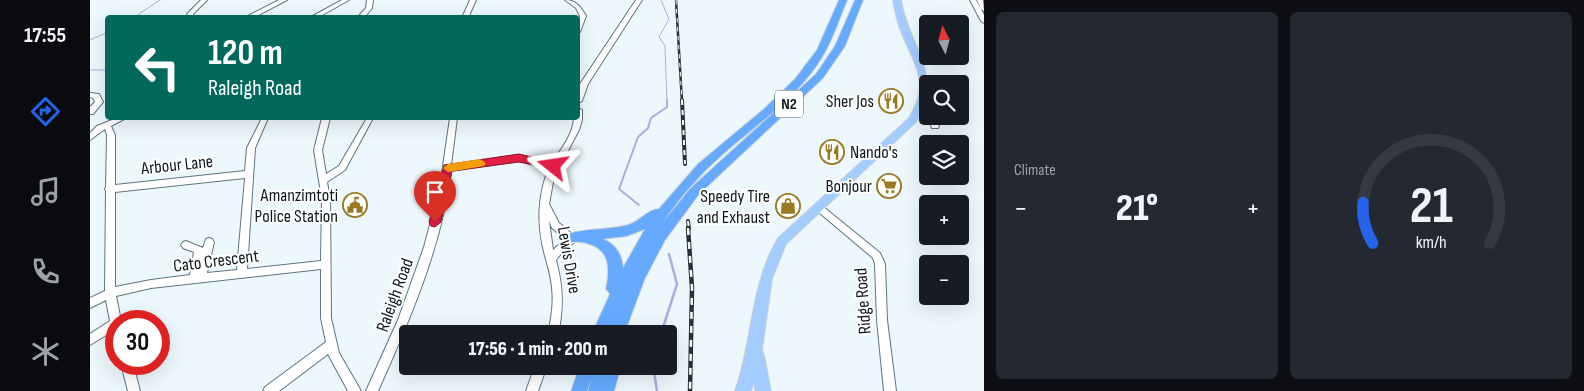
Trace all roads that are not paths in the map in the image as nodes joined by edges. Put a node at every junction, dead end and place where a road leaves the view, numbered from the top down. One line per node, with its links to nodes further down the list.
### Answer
1 (204, 0): 14 (street)
2 (284, 0): 15 (street)
3 (346, 0): 16 (street)
4 (370, 0): 17 (street)
5 (473, 0): 18 (street)
6 (568, 0): 20 (street)
7 (639, 0): 21 (street)
8 (843, 0): 36 (highway, N2)
9 (859, 0): 46 (highway, N2)
10 (898, 0): 39 (main road)
11 (973, 0): 19 (street)
12 (980, 0): 13 (street)
13 (984, 8)
14 (190, 15)
15 (253, 15)
16 (318, 15)
17 (363, 15)
18 (466, 15)
19 (984, 22)
20 (580, 25)
21 (581, 83)
22 (90, 95): 23 (street)
23 (90, 112)
24 (117, 120): 30 (street)
25 (264, 120): 34 (street)
26 (326, 120): 35 (street)
27 (369, 120): 35 (street)
28 (453, 120): 33 (street, Raleigh Road)
29 (578, 120): 32 (street, Lewis Drive)
30 (107, 124): 31 (street); 37 (street)
31 (92, 132)
32 (553, 166): 33 (street); 38 (street, Lewis Drive)
33 (448, 168): 68 (street, Raleigh Road)
34 (249, 174): 37 (street, Arbour Lane); 45 (street)
35 (322, 181): 44 (street)
36 (687, 183): 40 (highway); 53 (highway, N2)
37 (109, 189): 48 (street)
38 (546, 197): 40 (street); 43 (street, Lewis Drive)
39 (818, 207): 59 (main road); 75 (street, Ridge Road)
40 (572, 239): 43 (street); 52 (highway)
41 (209, 242): 47 (street)
42 (186, 245): 47 (street)
43 (551, 259): 51 (street, Lewis Drive)
44 (327, 264): 45 (street, Cato Crescent); 58 (street)
45 (242, 274): 47 (street, Cato Crescent)
46 (638, 277): 54 (highway, N2); 55 (highway)
47 (198, 279): 48 (street, Cato Crescent)
48 (110, 293): 49 (street, Cato Crescent); 50 (street)
49 (90, 303)
50 (113, 310)
51 (555, 325)
52 (608, 325)
53 (609, 325)
54 (611, 325)
55 (625, 325)
56 (105, 330): 57 (street)
57 (90, 340)
58 (331, 345): 66 (street); 67 (street)
59 (755, 346): 73 (main road); 74 (main road)
60 (130, 375): 65 (street)
61 (538, 375): 69 (street)
62 (585, 375): 70 (highway)
63 (601, 375): 71 (highway)
64 (610, 375): 72 (highway)
65 (134, 391)
66 (269, 391)
67 (355, 391)
68 (372, 391)
69 (532, 391)
70 (579, 391)
71 (596, 391)
72 (606, 391)
73 (743, 391)
74 (763, 391)
75 (890, 391)

